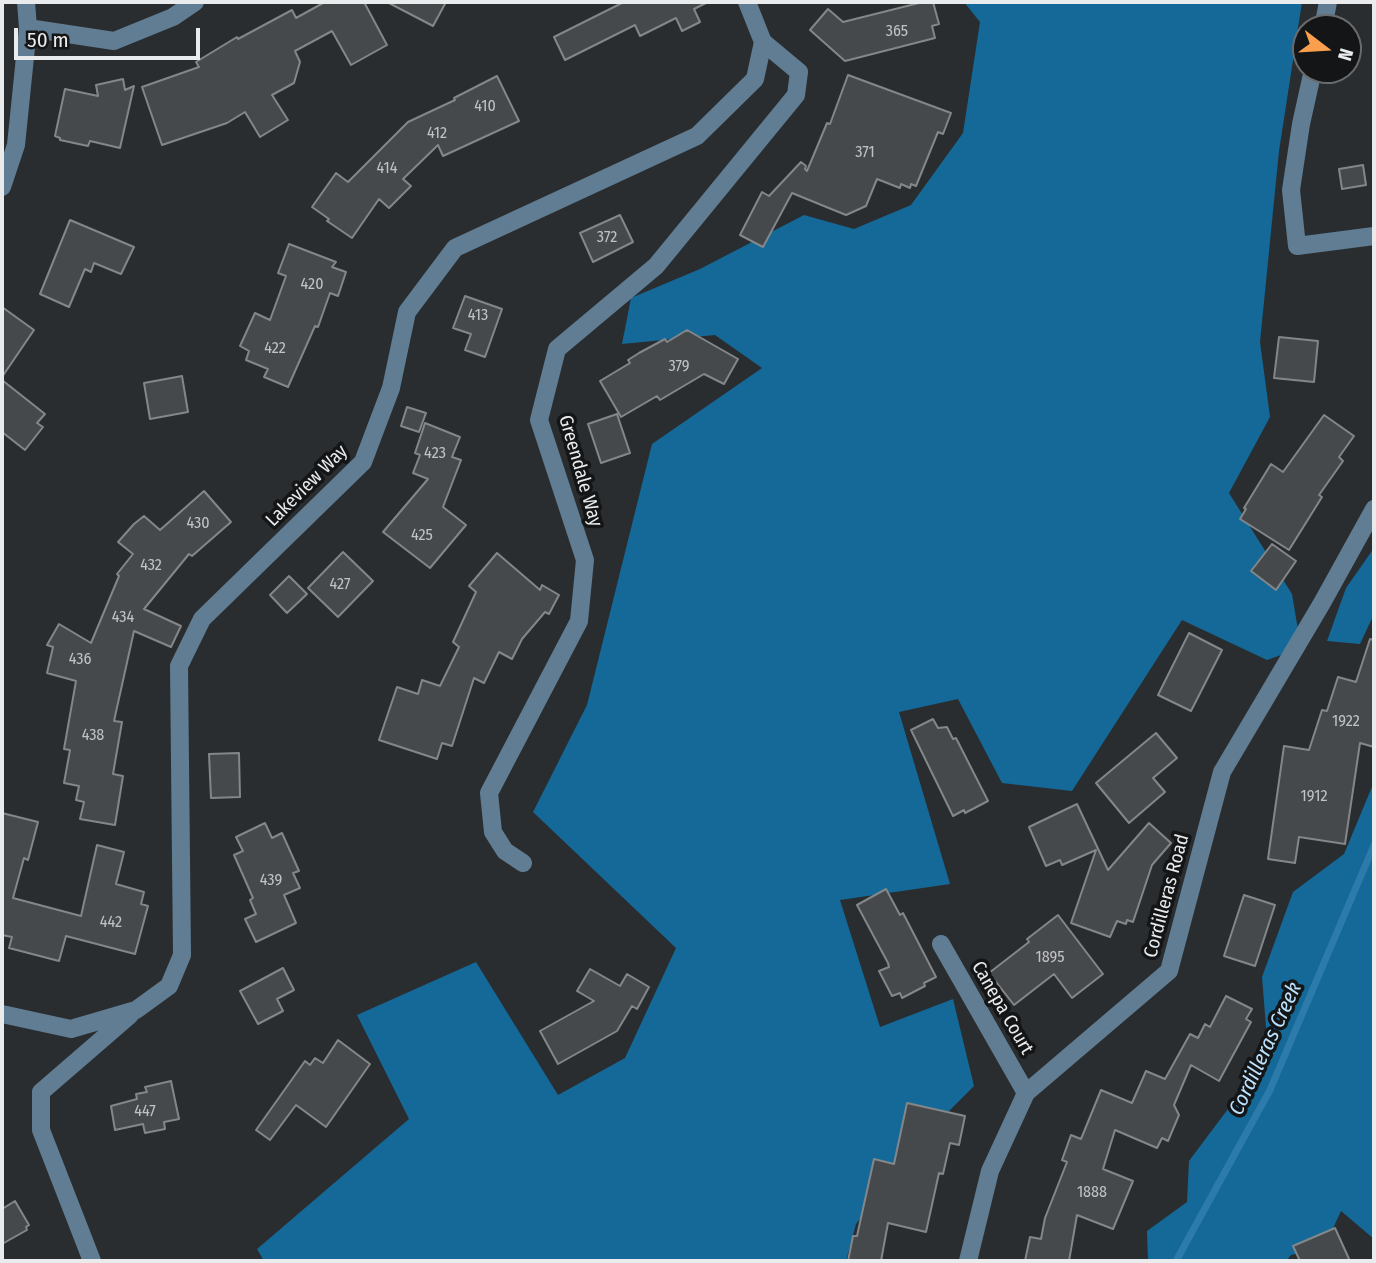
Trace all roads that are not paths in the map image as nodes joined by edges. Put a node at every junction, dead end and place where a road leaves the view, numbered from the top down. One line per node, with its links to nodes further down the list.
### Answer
1 (26, 2): 4 (street)
2 (195, 2): 4 (street)
3 (747, 2): 5 (street)
4 (28, 28): 7 (street)
5 (763, 42): 10 (street, Greendale Way); 12 (street, Lakeview Way)
6 (1310, 84): 8 (street)
7 (2, 187)
8 (1374, 236)
9 (1374, 509): 14 (street, Cordilleras Road)
10 (523, 863)
11 (941, 944): 14 (street, Canepa Court)
12 (136, 1010): 13 (street, Lakeview Way); 15 (street)
13 (2, 1014)
14 (1026, 1093): 16 (street, Cordilleras Road)
15 (92, 1261)
16 (968, 1261)

